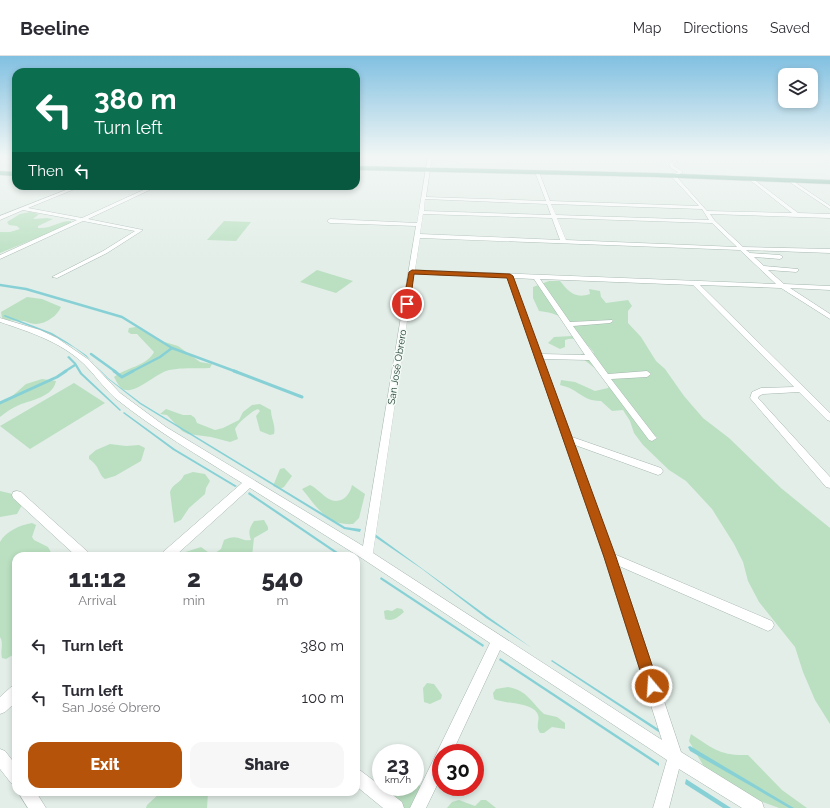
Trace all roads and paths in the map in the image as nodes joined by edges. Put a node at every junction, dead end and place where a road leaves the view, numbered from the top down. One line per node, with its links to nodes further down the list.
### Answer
1 (67, 191): 10 (street)
2 (145, 191): 18 (street)
3 (425, 191): 8 (street, San José Obrero)
4 (544, 191): 9 (street)
5 (687, 191): 12 (street)
6 (767, 191): 14 (street)
7 (806, 191): 11 (street)
8 (424, 198): 9 (street); 13 (street, San José Obrero)
9 (549, 203): 12 (street); 16 (street)
10 (24, 208): 17 (street); 18 (street)
11 (830, 208)
12 (705, 210): 14 (street); 20 (street)
13 (422, 212): 16 (street); 21 (street, San José Obrero)
14 (797, 215): 15 (street)
15 (830, 216)
16 (554, 217): 20 (street); 23 (street)
17 (0, 218)
18 (84, 219): 27 (street); 33 (street)
19 (330, 221): 21 (street)
20 (713, 222): 24 (street)
21 (419, 225): 22 (street, San José Obrero)
22 (418, 236): 23 (street); 31 (street, San José Obrero)
23 (563, 241): 24 (street)
24 (741, 248): 25 (street); 26 (street)
25 (830, 251)
26 (751, 255): 28 (street); 29 (street)
27 (0, 257)
28 (780, 257)
29 (764, 268): 30 (street); 36 (street)
30 (796, 270)
31 (412, 272): 32 (street); 56 (street, San José Obrero)
32 (510, 276): 34 (street); 42 (street)
33 (55, 277)
34 (536, 277): 35 (street); 41 (street)
35 (695, 283): 36 (street); 46 (street)
36 (782, 286): 37 (street); 38 (street)
37 (830, 288)
38 (830, 317)
39 (0, 320): 51 (street)
40 (610, 321): 41 (street)
41 (569, 324): 43 (street)
42 (538, 356): 43 (street); 49 (street)
43 (591, 358): 45 (street)
44 (647, 374): 45 (street)
45 (606, 378): 48 (street)
46 (799, 389): 47 (street); 52 (street)
47 (830, 418)
48 (652, 438)
49 (568, 439): 50 (street); 57 (street)
50 (658, 471)
51 (250, 482): 55 (street); 56 (street)
52 (830, 484)
53 (17, 495): 54 (street)
54 (80, 552)
55 (171, 552)
56 (367, 555): 59 (street)
57 (610, 557): 58 (street); 64 (street)
58 (768, 625)
59 (497, 642): 62 (street); 64 (street)
60 (12, 696): 61 (street)
61 (0, 707)
62 (448, 744)
63 (0, 756): 65 (street)
64 (675, 758): 72 (street); 73 (street)
65 (12, 772)
66 (360, 779): 70 (street)
67 (432, 779): 71 (street)
68 (29, 796): 69 (street)
69 (38, 808)
70 (396, 808)
71 (418, 808)
72 (661, 808)
73 (756, 808)

